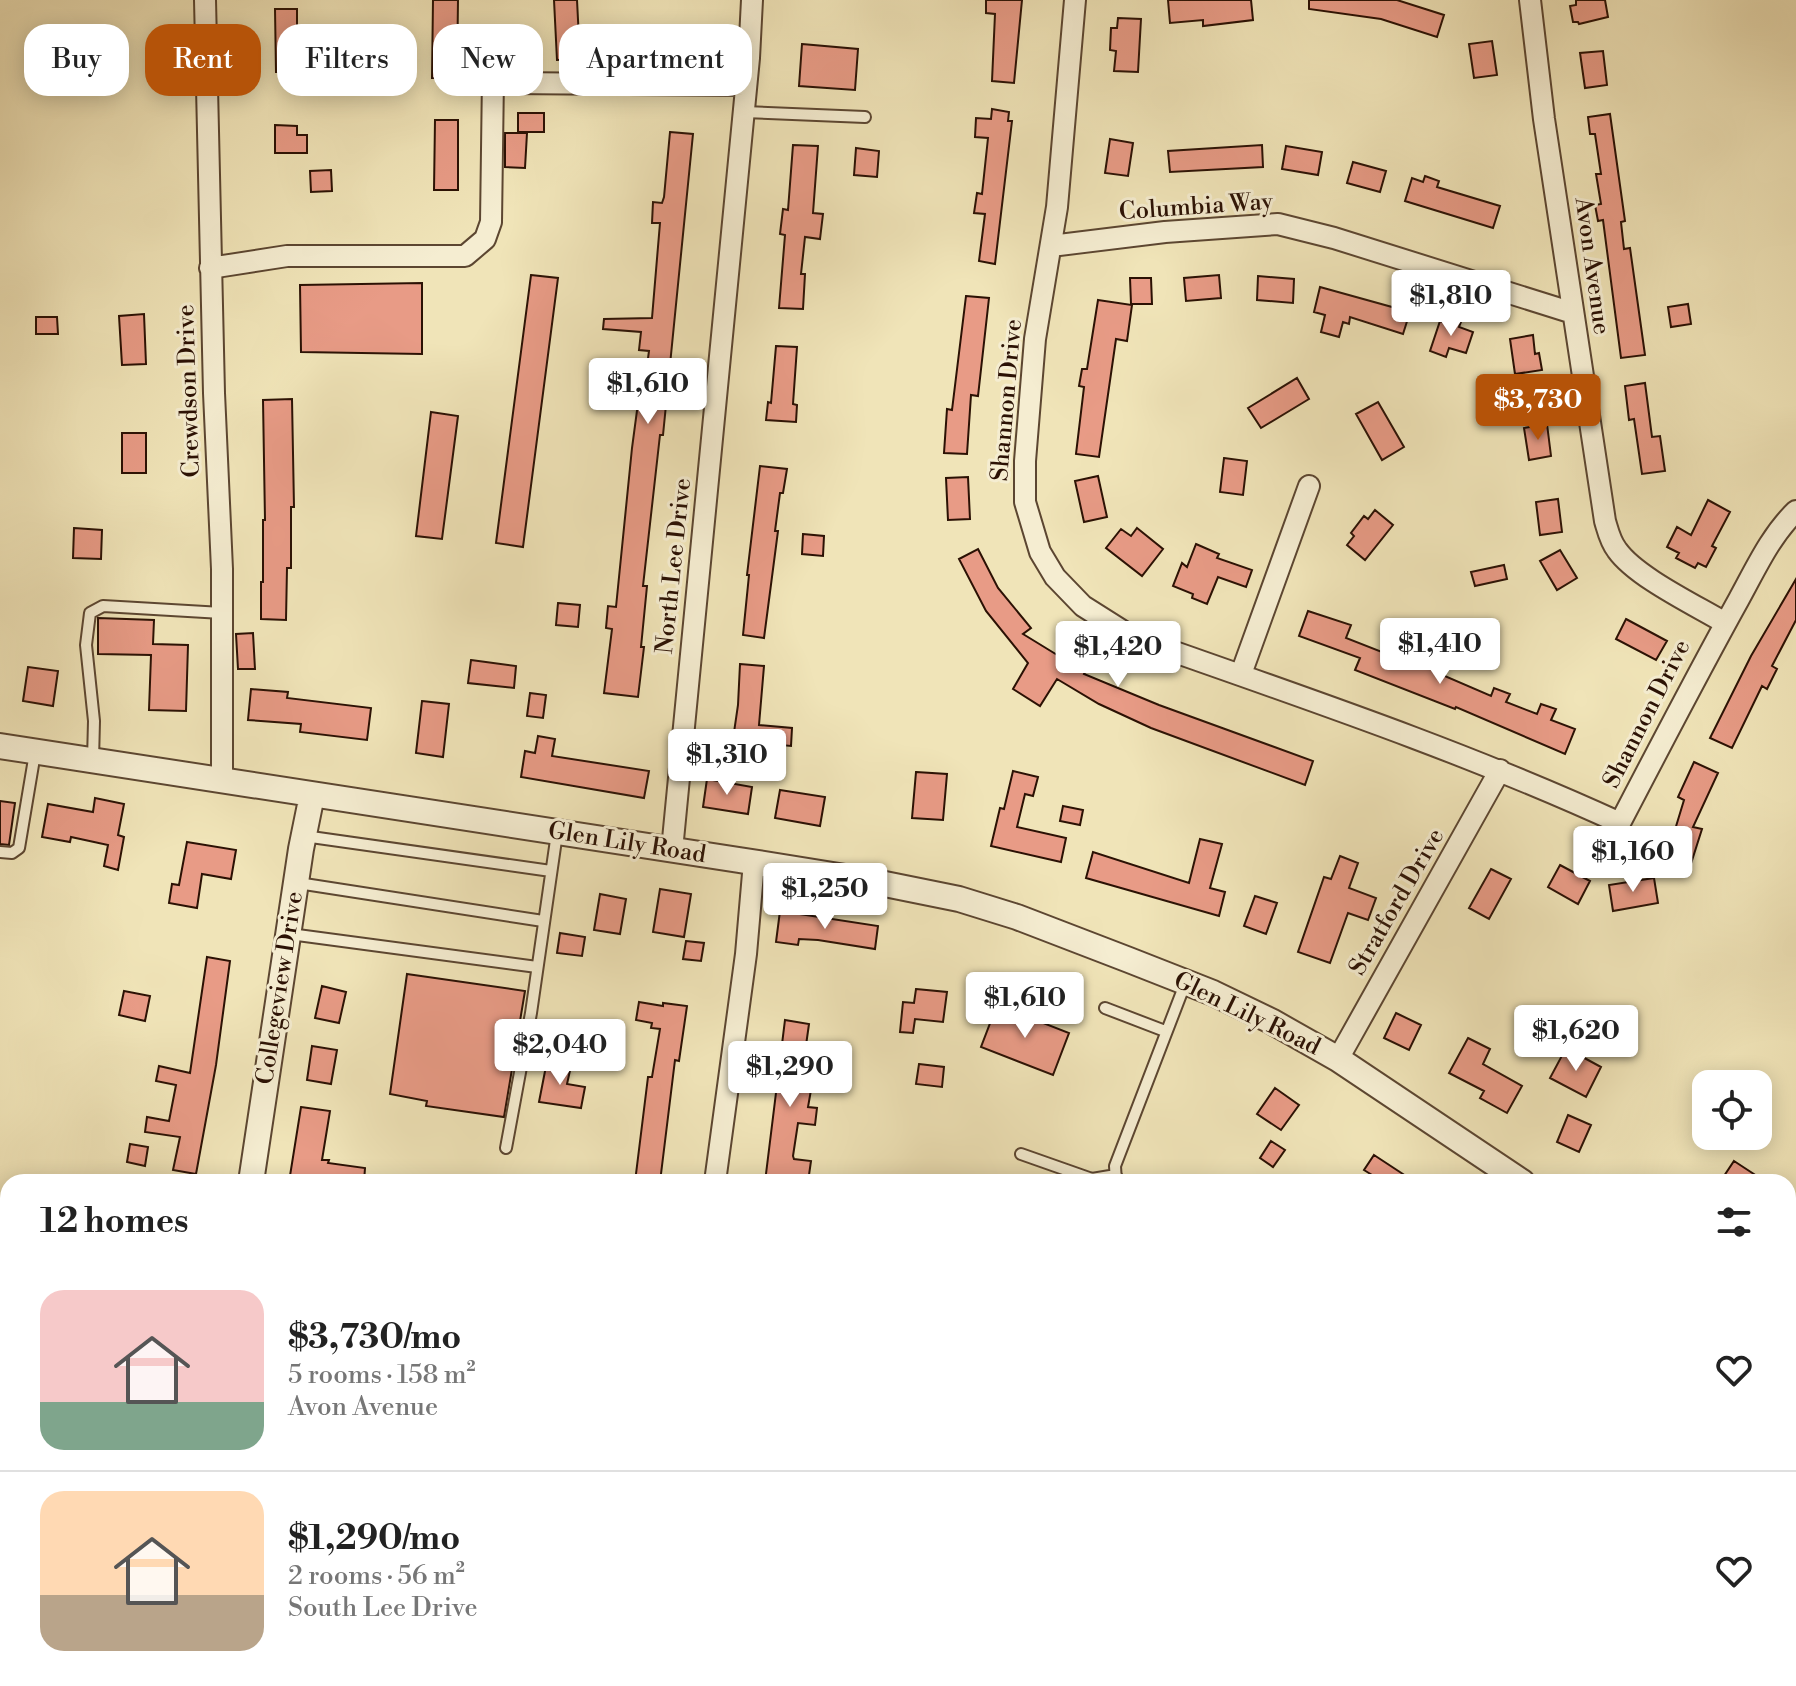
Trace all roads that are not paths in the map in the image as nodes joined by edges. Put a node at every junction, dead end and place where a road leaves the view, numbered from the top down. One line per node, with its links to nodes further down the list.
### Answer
1 (205, 0): 11 (street, Crewdson Drive)
2 (752, 0): 5 (street, North Lee Drive)
3 (1075, 0): 10 (street, Shannon Drive)
4 (1528, 0): 12 (street, Avon Avenue)
5 (750, 24)
6 (559, 81): 11 (street)
7 (745, 96): 8 (street, North Lee Drive)
8 (744, 112): 9 (lane); 26 (street, North Lee Drive)
9 (865, 117)
10 (1051, 246): 12 (street, Columbia Way); 17 (street, Shannon Drive)
11 (210, 268): 15 (street, Crewdson Drive)
12 (1573, 313): 16 (street, Avon Avenue)
13 (1309, 486): 17 (street)
14 (1796, 511): 16 (street)
15 (222, 613): 20 (lane); 22 (street, Crewdson Drive)
16 (1725, 623): 21 (street, Shannon Drive)
17 (1241, 674): 21 (street, Shannon Drive)
18 (0, 746): 19 (street, Glen Lily Road)
19 (36, 751): 20 (street, Glen Lily Road); 27 (lane)
20 (93, 760): 22 (street, Glen Lily Road)
21 (1500, 770): 37 (street, Stratford Drive)
22 (222, 780): 23 (street, Glen Lily Road)
23 (312, 795): 24 (street, Glen Lily Road); 25 (street, Collegeview Drive)
24 (557, 833): 26 (street, Glen Lily Road); 29 (lane)
25 (304, 836): 29 (lane); 30 (street, Collegeview Drive)
26 (672, 850): 28 (street, Glen Lily Road)
27 (0, 852)
28 (754, 862): 34 (street, Glen Lily Road); 41 (street)
29 (551, 871): 31 (lane)
30 (296, 883): 31 (lane); 32 (street, Collegeview Drive)
31 (543, 921): 33 (lane)
32 (288, 934): 33 (lane); 40 (street, Collegeview Drive)
33 (537, 967): 38 (lane)
34 (1186, 982): 36 (lane); 37 (street, Glen Lily Road)
35 (1105, 1008): 36 (lane)
36 (1165, 1031): 43 (lane)
37 (1338, 1059): 44 (street, Glen Lily Road)
38 (506, 1148)
39 (1021, 1154): 42 (lane)
40 (252, 1174)
41 (716, 1174)
42 (1078, 1174)
43 (1116, 1174)
44 (1510, 1174)

